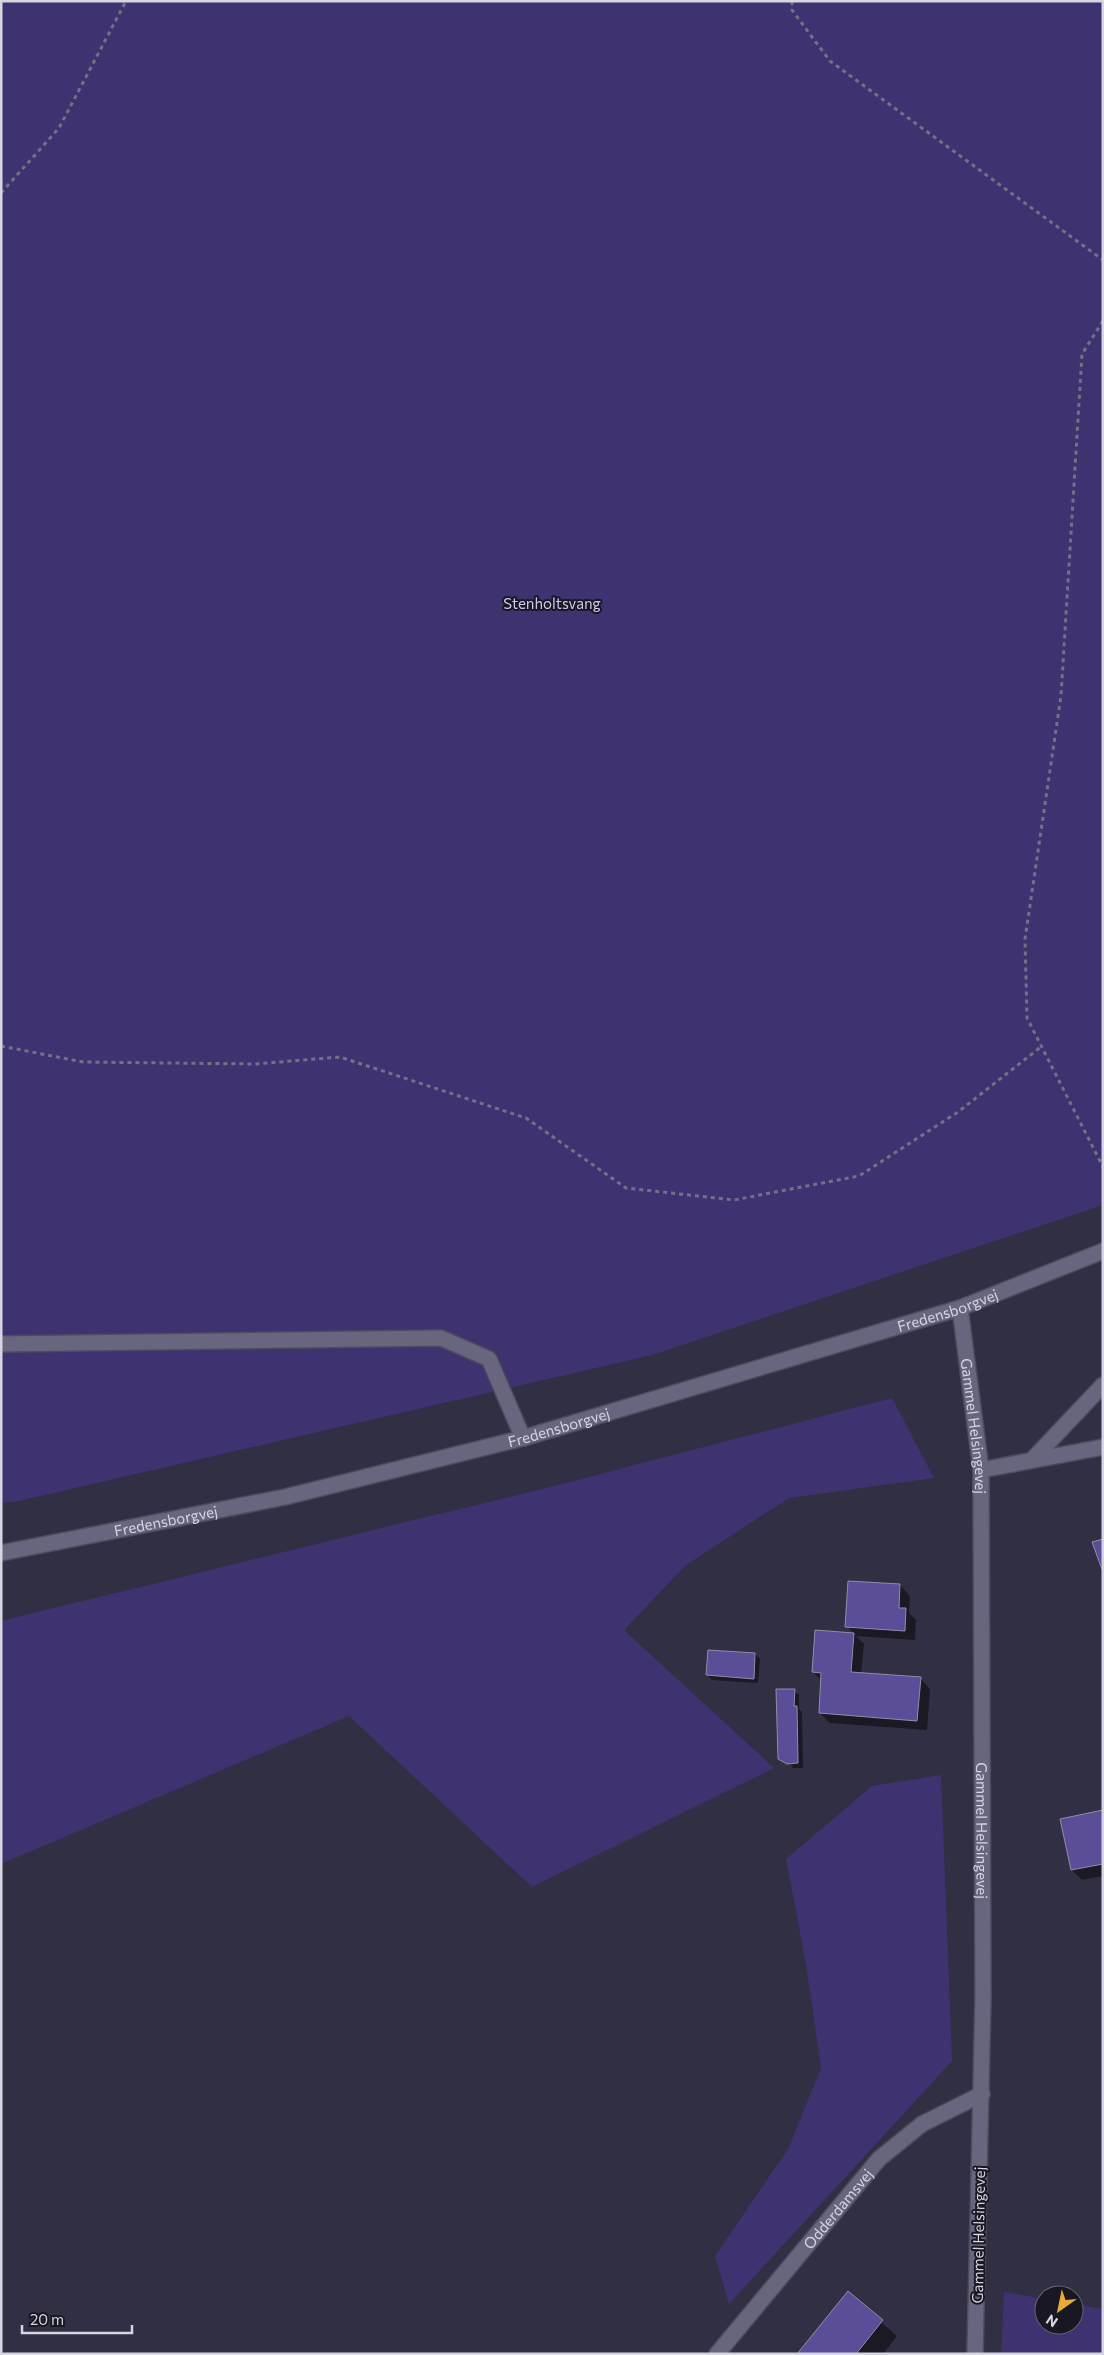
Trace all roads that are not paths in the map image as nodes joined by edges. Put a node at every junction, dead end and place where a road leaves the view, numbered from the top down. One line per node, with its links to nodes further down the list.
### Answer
1 (1103, 1251): 2 (street, Fredensborgvej)
2 (960, 1308): 5 (street, Fredensborgvej); 8 (street, Gammel Helsingevej)
3 (1, 1344): 5 (street)
4 (1103, 1385): 7 (street)
5 (523, 1438): 9 (street, Fredensborgvej)
6 (1103, 1447): 7 (street)
7 (1032, 1460): 8 (street)
8 (981, 1470): 10 (street, Gammel Helsingevej)
9 (1, 1553)
10 (982, 2094): 11 (street, Odderdamsvej); 12 (street, Gammel Helsingevej)
11 (717, 2354)
12 (976, 2354)

